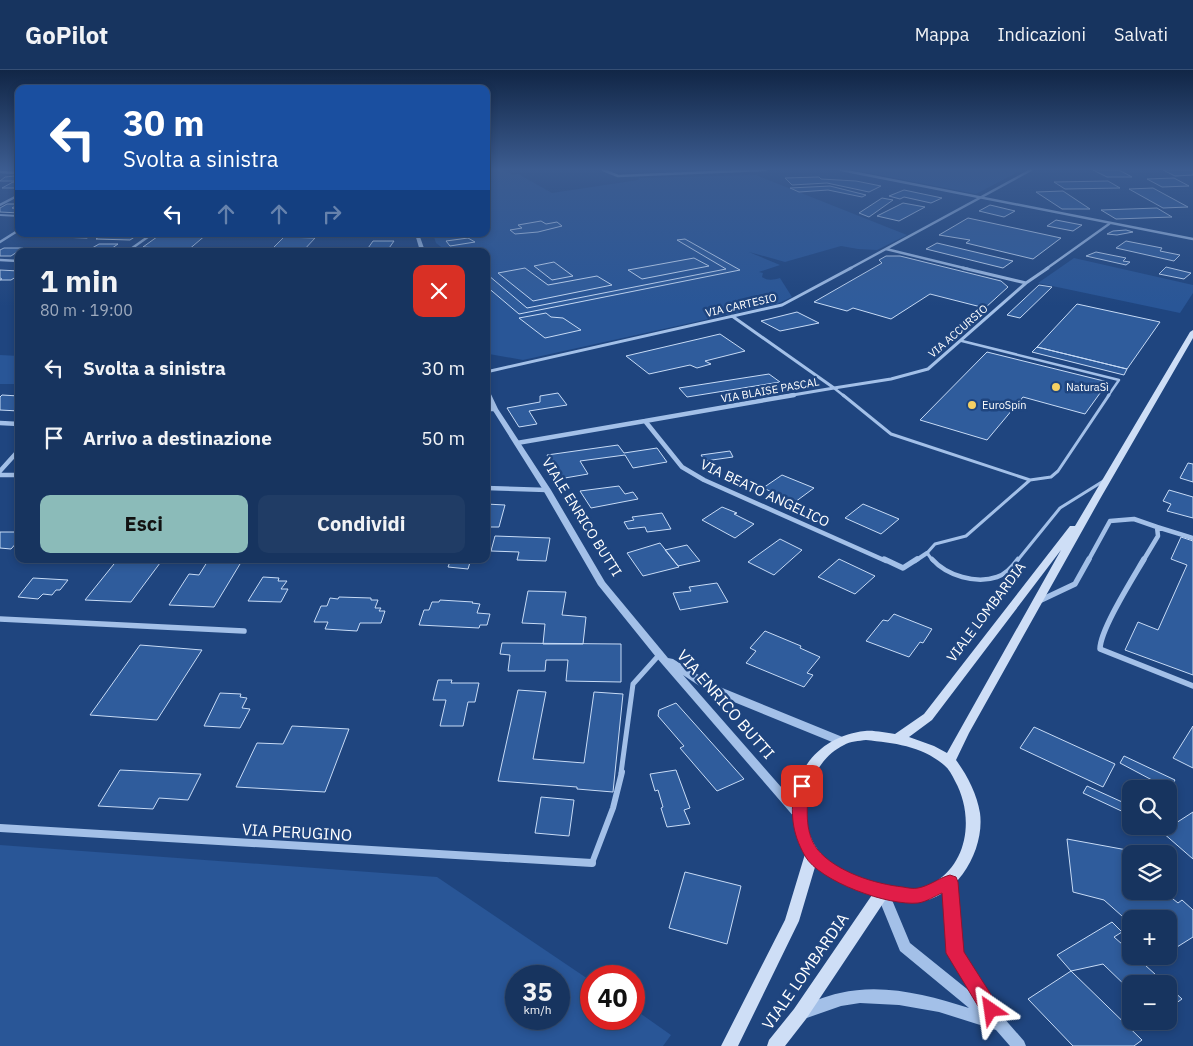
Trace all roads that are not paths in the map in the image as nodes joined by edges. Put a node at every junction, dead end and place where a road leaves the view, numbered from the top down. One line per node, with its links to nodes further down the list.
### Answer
1 (947, 216): 9 (street, VIA CARTESIO)
2 (1067, 216): 3 (street)
3 (1109, 224): 6 (street); 12 (street, VIA ACCURSIO)
4 (15, 233): 7 (street)
5 (148, 237): 8 (street)
6 (1193, 240)
7 (0, 242)
8 (132, 248)
9 (886, 249): 12 (street); 13 (street, VIA CARTESIO)
10 (0, 260): 11 (street)
11 (15, 261)
12 (1026, 283): 15 (street, VIA ACCURSIO)
13 (732, 316): 16 (street, VIA CARTESIO); 17 (street, VIA BLAISE PASCAL)
14 (1193, 332): 26 (main road, VIALE LOMBARDIA)
15 (962, 341): 17 (street, VIA ACCURSIO); 27 (lane)
16 (490, 371)
17 (834, 388): 19 (street, VIA BLAISE PASCAL); 27 (lane)
18 (491, 409): 22 (street, VIALE ENRICO BUTTI)
19 (645, 421): 22 (street); 33 (street, VIA BEATO ANGELICO)
20 (0, 423): 21 (street)
21 (15, 424)
22 (517, 443): 29 (street, VIALE ENRICO BUTTI)
23 (15, 455): 24 (street)
24 (0, 473): 25 (street)
25 (15, 475)
26 (1107, 478): 30 (main road, VIALE LOMBARDIA); 33 (lane)
27 (1030, 480): 33 (lane)
28 (490, 488): 29 (street)
29 (546, 490): 37 (street, VIALE ENRICO BUTTI)
30 (1095, 499): 34 (main road, VIALE LOMBARDIA); 39 (main road, VIALE LOMBARDIA)
31 (1157, 527): 32 (street); 34 (street); 38 (street)
32 (1193, 538)
33 (927, 553)
34 (1036, 603): 41 (main road, VIALE LOMBARDIA)
35 (0, 619): 36 (street)
36 (244, 631)
37 (660, 655): 40 (street, VIA ENRICO BUTTI); 42 (street, VIA ENRICO BUTTI); 45 (street)
38 (1193, 686)
39 (898, 739): 40 (main road); 41 (main road)
40 (841, 741): 42 (main road)
41 (949, 761): 46 (main road)
42 (799, 815): 44 (main road)
43 (0, 828): 45 (street, VIA PERUGINO)
44 (812, 854): 47 (main road); 50 (main road, VIALE LOMBARDIA)
45 (592, 863)
46 (950, 882): 47 (main road); 49 (street)
47 (882, 892): 48 (main road, VIALE LOMBARDIA); 49 (street)
48 (800, 1014): 49 (street); 51 (main road, VIALE LOMBARDIA)
49 (1000, 1024): 52 (street)
50 (729, 1046)
51 (775, 1046)
52 (1019, 1046)

